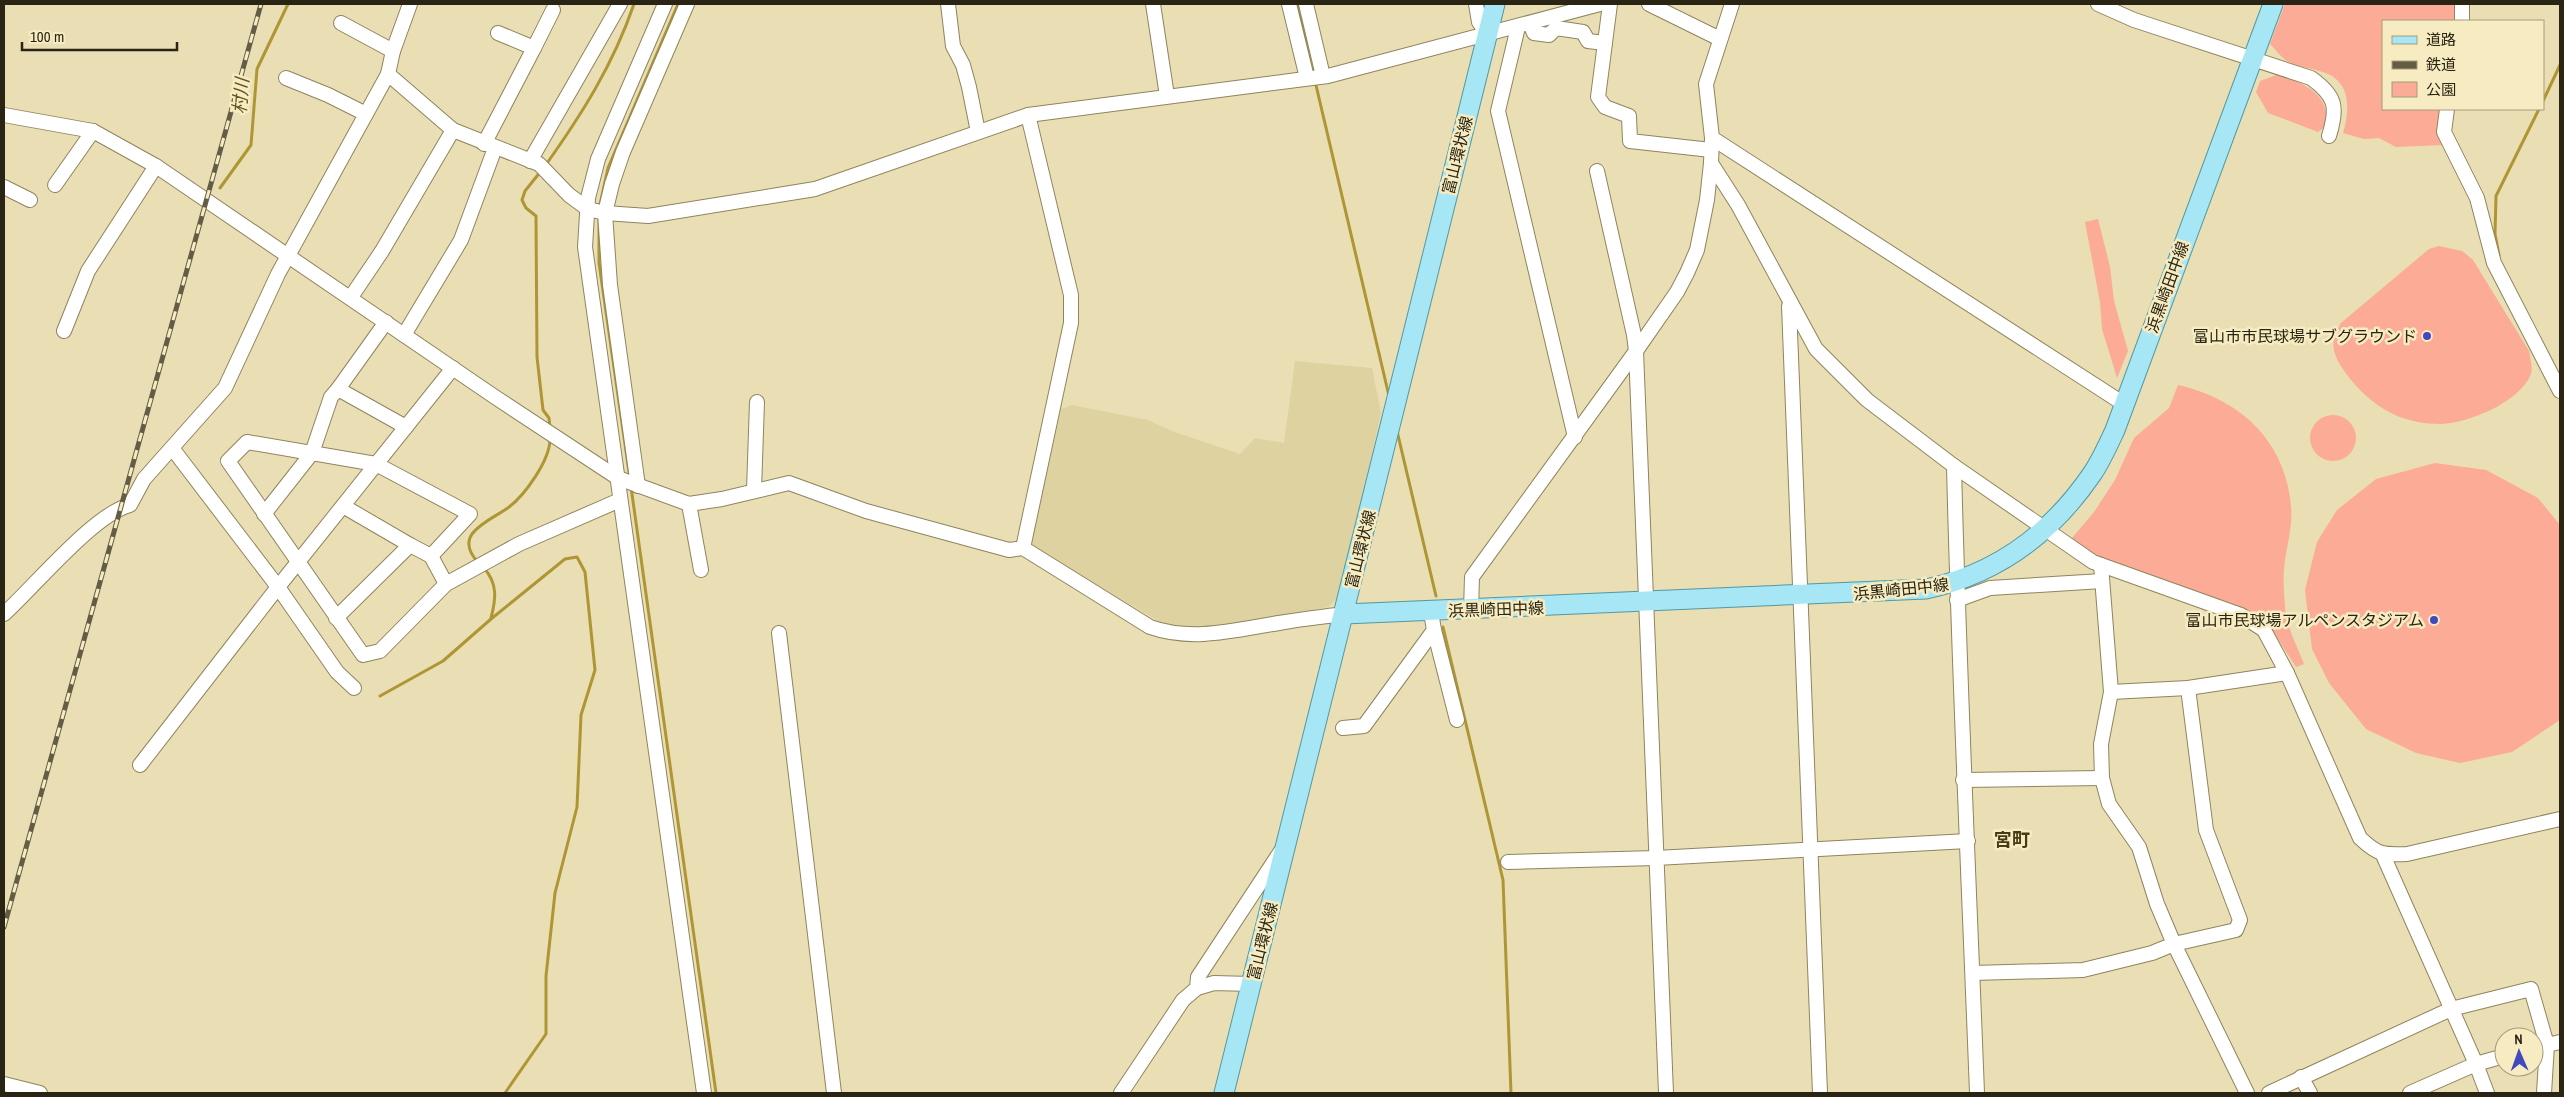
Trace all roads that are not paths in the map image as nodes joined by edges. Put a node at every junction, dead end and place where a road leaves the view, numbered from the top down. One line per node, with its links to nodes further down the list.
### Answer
1 (410, 4): 28 (street)
2 (620, 4): 45 (street)
3 (665, 4): 51 (street)
4 (687, 4): 52 (street)
5 (948, 4): 41 (street)
6 (1153, 4): 34 (street)
7 (1289, 4): 33 (street)
8 (1306, 4): 31 (street)
9 (1476, 4): 24 (street)
10 (1495, 4): 24 (main road, 富山環状線)
11 (1507, 4): 24 (main road, 富山環状線)
12 (1600, 4): 22 (street)
13 (1610, 4): 26 (street)
14 (1649, 4): 25 (street)
15 (1732, 4): 25 (street)
16 (2273, 4): 29 (main road, 浜黒崎田中線)
17 (2462, 4): 20 (street)
18 (2105, 6): 29 (street)
19 (553, 10): 27 (street)
20 (2462, 20)
21 (341, 23): 28 (street)
22 (1524, 25): 24 (street); 26 (street); 66 (street)
23 (498, 32): 27 (street)
24 (1494, 34): 31 (street); 93 (main road, 富山環状線)
25 (1720, 38): 44 (street)
26 (1605, 43): 44 (street)
27 (534, 48): 43 (street)
28 (393, 51): 30 (street)
29 (2252, 58): 42 (street); 64 (main road, 浜黒崎田中線)
30 (388, 74): 36 (street); 39 (street)
31 (1323, 76): 33 (street)
32 (286, 78): 36 (street)
33 (1307, 78): 34 (street)
34 (1167, 96): 38 (street)
35 (2447, 110): 62 (street)
36 (366, 114): 53 (street)
37 (4, 115): 40 (street)
38 (1028, 115): 41 (street); 80 (street)
39 (453, 130): 43 (street); 54 (street)
40 (93, 131): 46 (street); 48 (street)
41 (978, 132): 52 (street)
42 (2328, 136)
43 (490, 146): 45 (street); 58 (street)
44 (1711, 150): 55 (street); 59 (street); 64 (street)
45 (530, 161): 51 (street)
46 (156, 166): 53 (street); 57 (street)
47 (1597, 171): 59 (street)
48 (54, 186)
49 (4, 187): 50 (street)
50 (30, 200)
51 (588, 209): 52 (street); 71 (street)
52 (605, 213): 72 (street)
53 (289, 255): 54 (street); 67 (street)
54 (351, 297): 56 (street)
55 (1789, 300): 70 (street); 89 (street)
56 (386, 322): 58 (street); 61 (street)
57 (64, 331)
58 (404, 335): 60 (street)
59 (1636, 351): 66 (street); 90 (street)
60 (453, 368): 65 (street); 71 (street)
61 (338, 389): 65 (street); 68 (street)
62 (2560, 391)
63 (757, 402): 73 (street)
64 (2124, 404): 78 (main road, 浜黒崎田中線)
65 (406, 427): 69 (street)
66 (1575, 437): 91 (street)
67 (172, 448): 87 (street); 92 (street)
68 (312, 453): 69 (street); 77 (street); 77 (street)
69 (376, 464): 76 (street); 81 (street)
70 (1954, 466): 78 (street); 88 (street)
71 (618, 478): 72 (street); 74 (street)
72 (638, 486): 75 (street)
73 (754, 490): 75 (street); 80 (street)
74 (620, 500): 86 (street); 124 (street)
75 (689, 504): 84 (street)
76 (343, 506): 79 (street); 82 (street)
77 (264, 514): 82 (street)
78 (2047, 530): 83 (street); 88 (main road, 浜黒崎田中線)
79 (410, 545): 81 (street); 94 (street)
80 (1023, 548): 93 (street)
81 (431, 556): 86 (street)
82 (298, 564): 87 (street); 94 (street)
83 (2101, 565): 85 (street); 97 (street)
84 (701, 570)
85 (2102, 581): 88 (street); 100 (street)
86 (446, 584): 94 (street)
87 (278, 586): 98 (street); 103 (street)
88 (1957, 591): 89 (main road, 浜黒崎田中線); 105 (street)
89 (1800, 596): 90 (main road, 浜黒崎田中線); 109 (street)
90 (1647, 602): 91 (main road, 浜黒崎田中線); 111 (street)
91 (1471, 610): 95 (main road, 浜黒崎田中線)
92 (4, 614)
93 (1350, 614): 95 (main road, 浜黒崎田中線); 108 (main road, 富山環状線); 128 (main road, 富山環状線)
94 (336, 618)
95 (1432, 621): 101 (street); 102 (street)
96 (779, 633): 125 (street)
97 (2287, 672): 99 (street); 110 (street)
98 (354, 688)
99 (2188, 688): 100 (street); 113 (street)
100 (2111, 692): 104 (street)
101 (1457, 720)
102 (1343, 728)
103 (140, 765)
104 (2102, 778): 105 (street); 113 (street)
105 (1963, 780): 107 (street)
106 (2560, 819): 110 (street)
107 (1968, 841): 109 (street); 114 (street)
108 (1286, 842): 115 (main road, 富山環状線); 116 (street)
109 (1810, 849): 111 (street); 130 (street)
110 (2383, 855): 117 (street)
111 (1656, 858): 112 (street); 129 (street)
112 (1508, 862)
113 (2174, 944): 114 (street); 132 (street)
114 (1973, 973): 131 (street)
115 (1251, 984): 116 (street); 127 (main road, 富山環状線)
116 (1197, 988): 126 (street)
117 (2451, 1009): 118 (street); 120 (street); 121 (street)
118 (2547, 1045): 137 (street)
119 (2494, 1059): 120 (street)
120 (2476, 1064): 135 (street); 136 (street)
121 (2301, 1077): 133 (street); 134 (street)
122 (4, 1084): 123 (street)
123 (40, 1093)
124 (704, 1093)
125 (834, 1093)
126 (1121, 1093)
127 (1224, 1093)
128 (1236, 1093)
129 (1666, 1093)
130 (1820, 1093)
131 (1978, 1093)
132 (2247, 1093)
133 (2269, 1093)
134 (2310, 1093)
135 (2410, 1093)
136 (2487, 1093)
137 (2544, 1093)

